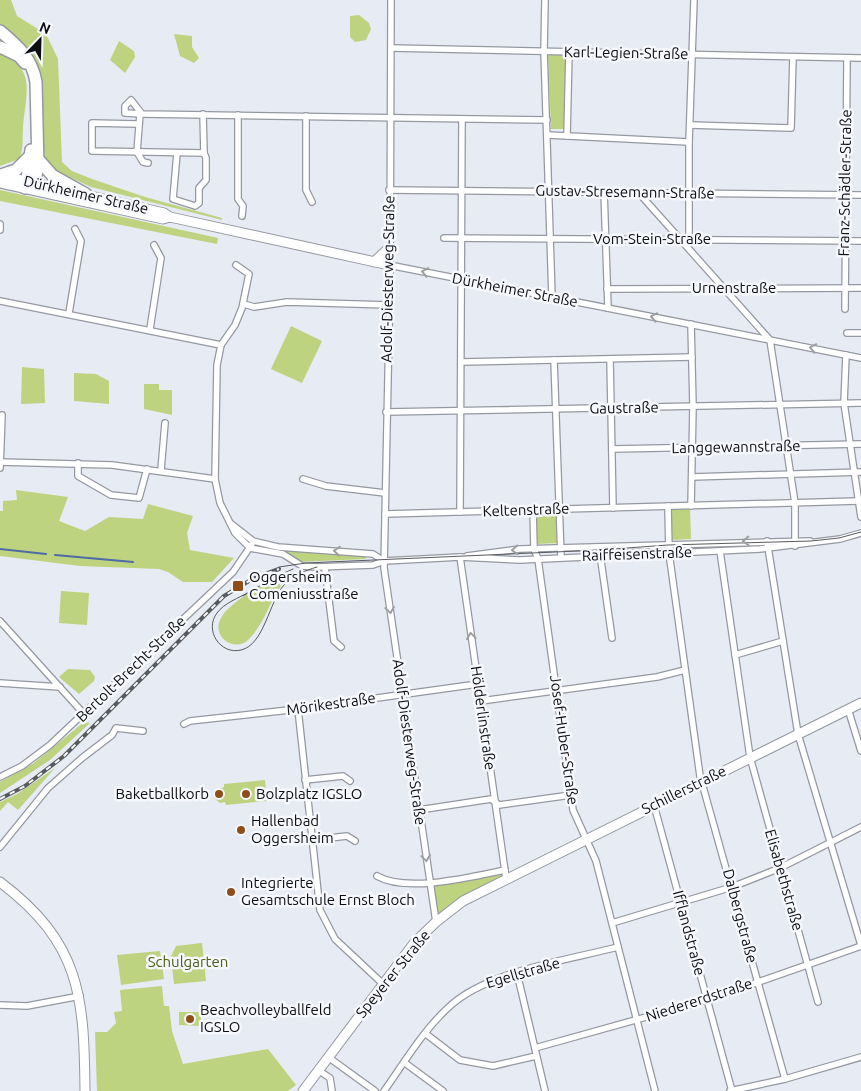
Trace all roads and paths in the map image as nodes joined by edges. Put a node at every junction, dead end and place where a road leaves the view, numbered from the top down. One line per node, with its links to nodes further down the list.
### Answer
1 (391, 0): 6 (street, Adolf-Diesterweg-Straße)
2 (545, 0): 7 (street)
3 (694, 0): 9 (street)
4 (0, 31): 27 (highway)
5 (0, 48): 27 (highway)
6 (391, 48): 7 (street, Karl-Legien-Straße); 15 (street, Adolf-Diesterweg-Straße)
7 (544, 51): 8 (street, Karl-Legien-Straße); 19 (street)
8 (569, 52): 9 (street, Karl-Legien-Straße); 22 (street)
9 (692, 54): 10 (street, Karl-Legien-Straße); 20 (street)
10 (792, 57): 11 (street, Karl-Legien-Straße); 20 (street)
11 (847, 58): 12 (street, Karl-Legien-Straße); 38 (street, Franz-Schädler-Straße)
12 (861, 58)
13 (238, 115): 14 (street); 18 (street); 41 (street)
14 (306, 116): 15 (street); 40 (street)
15 (390, 117): 16 (street); 31 (street, Adolf-Diesterweg-Straße)
16 (462, 118): 19 (street); 32 (street)
17 (140, 119): 18 (street); 24 (street); 24 (street)
18 (202, 119): 26 (street)
19 (547, 120): 21 (street)
20 (690, 124): 23 (street)
21 (548, 135): 22 (street); 33 (street)
22 (567, 136): 23 (street)
23 (689, 142): 36 (street)
24 (137, 152): 25 (street); 28 (street)
25 (177, 152): 26 (street); 26 (street)
26 (204, 153)
27 (34, 157): 29 (highway); 30 (highway); 37 (highway)
28 (148, 163)
29 (0, 177): 30 (street, Dürkheimer Straße)
30 (28, 184): 37 (street, Dürkheimer Straße); 42 (street, Dürkheimer Straße)
31 (389, 190): 32 (street, Gustav-Stresemann-Straße); 55 (street, Adolf-Diesterweg-Straße)
32 (462, 191): 33 (street, Gustav-Stresemann-Straße); 47 (street)
33 (548, 191): 34 (street, Gustav-Stresemann-Straße); 48 (street)
34 (604, 191): 35 (street, Gustav-Stresemann-Straße); 49 (street)
35 (638, 192): 36 (street, Gustav-Stresemann-Straße); 50 (street)
36 (689, 193): 38 (street, Gustav-Stresemann-Straße); 51 (street)
37 (86, 194): 42 (street, Dürkheimer Straße)
38 (844, 194): 39 (street, Gustav-Stresemann-Straße); 52 (street, Franz-Schädler-Straße)
39 (861, 195)
40 (312, 202)
41 (242, 216)
42 (170, 217): 56 (street, Dürkheimer Straße)
43 (0, 224): 45 (street)
44 (75, 228): 70 (street)
45 (0, 230)
46 (444, 238): 47 (street, Vom-Stein-Straße)
47 (461, 238): 48 (street, Vom-Stein-Straße); 59 (street)
48 (551, 239): 49 (street, Vom-Stein-Straße); 64 (street)
49 (605, 239): 50 (street, Vom-Stein-Straße); 63 (street)
50 (680, 240): 51 (street, Vom-Stein-Straße); 60 (street)
51 (689, 240): 52 (street, Vom-Stein-Straße)
52 (844, 241): 53 (street, Vom-Stein-Straße); 61 (street, Franz-Schädler-Straße)
53 (861, 241)
54 (154, 245): 72 (street)
55 (389, 248): 56 (street); 58 (street, Adolf-Diesterweg-Straße)
56 (374, 262): 58 (street, Dürkheimer Straße)
57 (236, 265): 66 (street)
58 (390, 265): 59 (street, Dürkheimer Straße, one-way to 58); 67 (street, Adolf-Diesterweg-Straße)
59 (461, 279): 64 (street, Dürkheimer Straße); 82 (street)
60 (724, 288): 61 (street, Urnenstraße); 63 (street, Urnenstraße); 75 (street)
61 (844, 288): 62 (street, Urnenstraße); 69 (street, Franz-Schädler-Straße)
62 (861, 288)
63 (608, 289): 68 (street)
64 (552, 297): 68 (street, Dürkheimer Straße)
65 (0, 301): 70 (street)
66 (244, 304): 67 (street); 76 (street)
67 (389, 305): 90 (street, Adolf-Diesterweg-Straße)
68 (608, 308): 71 (street, Dürkheimer Straße, one-way to 68)
69 (844, 309)
70 (69, 313): 72 (street)
71 (690, 324): 75 (street, Dürkheimer Straße); 78 (street)
72 (150, 329): 76 (street)
73 (847, 333): 74 (street)
74 (861, 333)
75 (770, 340): 77 (street, Dürkheimer Straße, one-way to 75); 86 (street)
76 (221, 344): 105 (street)
77 (846, 355): 79 (street, Dürkheimer Straße); 83 (street)
78 (692, 358): 80 (street); 85 (street)
79 (861, 358)
80 (610, 359): 81 (street); 87 (street)
81 (554, 360): 82 (street); 88 (street)
82 (461, 362): 89 (street)
83 (844, 403): 84 (street, Gaustraße); 86 (street, Gaustraße); 93 (street)
84 (861, 403)
85 (693, 406): 86 (street, Gaustraße); 87 (street, Gaustraße); 96 (street)
86 (781, 406): 95 (street)
87 (611, 408): 88 (street, Gaustraße); 97 (street)
88 (556, 409): 89 (street, Gaustraße); 113 (street)
89 (460, 411): 90 (street, Gaustraße); 115 (street)
90 (386, 412): 107 (street, Adolf-Diesterweg-Straße)
91 (2, 415): 99 (street)
92 (165, 423): 101 (street)
93 (850, 444): 94 (street, Langgewannstraße); 95 (street, Langgewannstraße); 102 (street)
94 (861, 444)
95 (787, 446): 96 (street, Langgewannstraße); 103 (street)
96 (692, 448): 97 (street, Langgewannstraße); 104 (street)
97 (612, 449): 112 (street)
98 (78, 463): 99 (street); 100 (street); 100 (street)
99 (0, 464)
100 (147, 469): 101 (street)
101 (160, 470): 105 (street)
102 (858, 472): 103 (street); 108 (street)
103 (791, 475): 104 (street); 109 (street)
104 (692, 477): 111 (street)
105 (215, 479): 118 (street)
106 (303, 479): 107 (street)
107 (385, 494): 116 (street, Adolf-Diesterweg-Straße)
108 (858, 501): 109 (street, Keltenstraße); 117 (street)
109 (795, 503): 111 (street, Keltenstraße); 122 (street)
110 (668, 506): 111 (street, Keltenstraße); 112 (street, Keltenstraße); 123 (street)
111 (691, 506)
112 (613, 508): 113 (street, Keltenstraße)
113 (559, 509): 114 (street, Keltenstraße); 126 (street)
114 (533, 510): 115 (street, Keltenstraße); 127 (street)
115 (460, 512): 116 (street, Keltenstraße)
116 (384, 514): 135 (street, Adolf-Diesterweg-Straße)
117 (861, 517)
118 (230, 523): 120 (street); 125 (street)
119 (861, 533): 122 (street, Raiffeisenstraße)
120 (253, 541): 125 (street, Bertolt-Brecht-Straße); 135 (street, one-way to 120)
121 (767, 541): 122 (street, Raiffeisenstraße); 123 (street, Raiffeisenstraße, one-way to 123); 128 (street)
122 (795, 543): 128 (street, Raiffeisenstraße)
123 (668, 544): 124 (street, Raiffeisenstraße); 130 (street, Dalbergstraße)
124 (600, 547): 126 (street, Raiffeisenstraße); 131 (street)
125 (250, 548): 136 (street, Raiffeisenstraße); 152 (street, Bertolt-Brecht-Straße)
126 (560, 548): 127 (street, Raiffeisenstraße); 132 (street)
127 (534, 549): 133 (street, Raiffeisenstraße, one-way to 133); 134 (street, Josef-Huber-Straße)
128 (768, 549): 129 (street, Raiffeisenstraße); 139 (street)
129 (720, 551): 130 (street, Raiffeisenstraße); 141 (street, Elisabethstraße)
130 (669, 553): 131 (street, Raiffeisenstraße); 142 (street, Dalbergstraße)
131 (600, 555): 132 (street, Raiffeisenstraße); 138 (street)
132 (561, 557): 134 (street, Raiffeisenstraße)
133 (460, 558): 134 (street, Raiffeisenstraße); 135 (street, Raiffeisenstraße); 144 (street, Hölderlinstraße, one-way to 133)
134 (538, 558): 146 (street, Josef-Huber-Straße)
135 (384, 561): 136 (street, Raiffeisenstraße); 147 (street, Adolf-Diesterweg-Straße, one-way to 147)
136 (325, 568): 140 (street)
137 (0, 621): 145 (street)
138 (612, 638)
139 (782, 641): 141 (street); 155 (street)
140 (341, 647)
141 (735, 655): 157 (street, Elisabethstraße)
142 (685, 670): 146 (street); 161 (street, Dalbergstraße)
143 (0, 683): 145 (street)
144 (478, 684): 147 (street, Mörikestraße); 148 (street, Hölderlinstraße)
145 (60, 687): 152 (street)
146 (557, 690): 148 (street); 162 (street, Josef-Huber-Straße)
147 (402, 695): 150 (street, Mörikestraße); 165 (street, Adolf-Diesterweg-Straße)
148 (481, 701): 163 (street, Hölderlinstraße)
149 (861, 703): 151 (street, Schillerstraße)
150 (298, 709): 153 (street, Mörikestraße); 159 (street)
151 (848, 709): 155 (street, Schillerstraße); 156 (street)
152 (84, 714): 158 (street, Bertolt-Brecht-Straße)
153 (184, 724)
154 (142, 731): 171 (street)
155 (798, 734): 157 (street, Schillerstraße); 170 (street)
156 (861, 751)
157 (750, 757): 161 (street, Schillerstraße); 172 (street, Elisabethstraße)
158 (0, 778)
159 (305, 780): 160 (street); 168 (street)
160 (350, 781)
161 (702, 781): 164 (street, Schillerstraße); 177 (street, Dalbergstraße)
162 (571, 795): 163 (street); 167 (street, Josef-Huber-Straße)
163 (494, 802): 165 (street); 173 (street, Hölderlinstraße)
164 (654, 805): 167 (street, Schillerstraße); 178 (street, Ifflandstraße)
165 (419, 810): 176 (street, Adolf-Diesterweg-Straße, one-way to 176)
166 (861, 827): 170 (street)
167 (586, 838): 173 (street, Schillerstraße); 180 (street, Josef-Huber-Straße)
168 (312, 840): 169 (street); 186 (street)
169 (355, 841)
170 (830, 843): 172 (street); 181 (street)
171 (0, 847)
172 (780, 868): 177 (street); 183 (street, Elisabethstraße)
173 (506, 874): 176 (street); 179 (street, Speyerer Straße)
174 (377, 876): 176 (street)
175 (0, 882): 187 (street)
176 (430, 882): 179 (street, Adolf-Diesterweg-Straße)
177 (732, 887): 178 (street); 185 (street, Dalbergstraße)
178 (681, 903): 180 (street); 188 (street, Ifflandstraße)
179 (436, 922): 186 (street, Speyerer Straße)
180 (612, 923): 182 (street, Josef-Huber-Straße)
181 (861, 946): 183 (street, Niedererdstraße)
182 (618, 947): 184 (street, Egellstraße); 191 (street, Josef-Huber-Straße)
183 (807, 964): 185 (street, Niedererdstraße); 189 (street, Elisabethstraße)
184 (517, 973): 192 (street, Egellstraße); 193 (street)
185 (757, 981): 188 (street, Niedererdstraße); 199 (street, Dalbergstraße)
186 (383, 984): 195 (street, Speyerer Straße)
187 (80, 996): 190 (street); 200 (street)
188 (707, 1000): 191 (street, Niedererdstraße); 208 (street, Ifflandstraße)
189 (818, 1002)
190 (0, 1006)
191 (636, 1020): 193 (street, Niedererdstraße); 207 (street, Josef-Huber-Straße)
192 (426, 1034): 194 (street); 197 (street, Egellstraße)
193 (535, 1048): 194 (street)
194 (536, 1056): 206 (street)
195 (328, 1058): 198 (street, Speyerer Straße); 203 (street)
196 (861, 1058): 199 (street)
197 (405, 1063): 204 (street, Egellstraße); 205 (street)
198 (318, 1070): 201 (street, Speyerer Straße); 202 (street)
199 (785, 1079): 208 (street)
200 (82, 1090)
201 (303, 1091)
202 (332, 1091)
203 (375, 1091)
204 (384, 1091)
205 (443, 1091)
206 (544, 1091)
207 (655, 1091)
208 (730, 1091)

